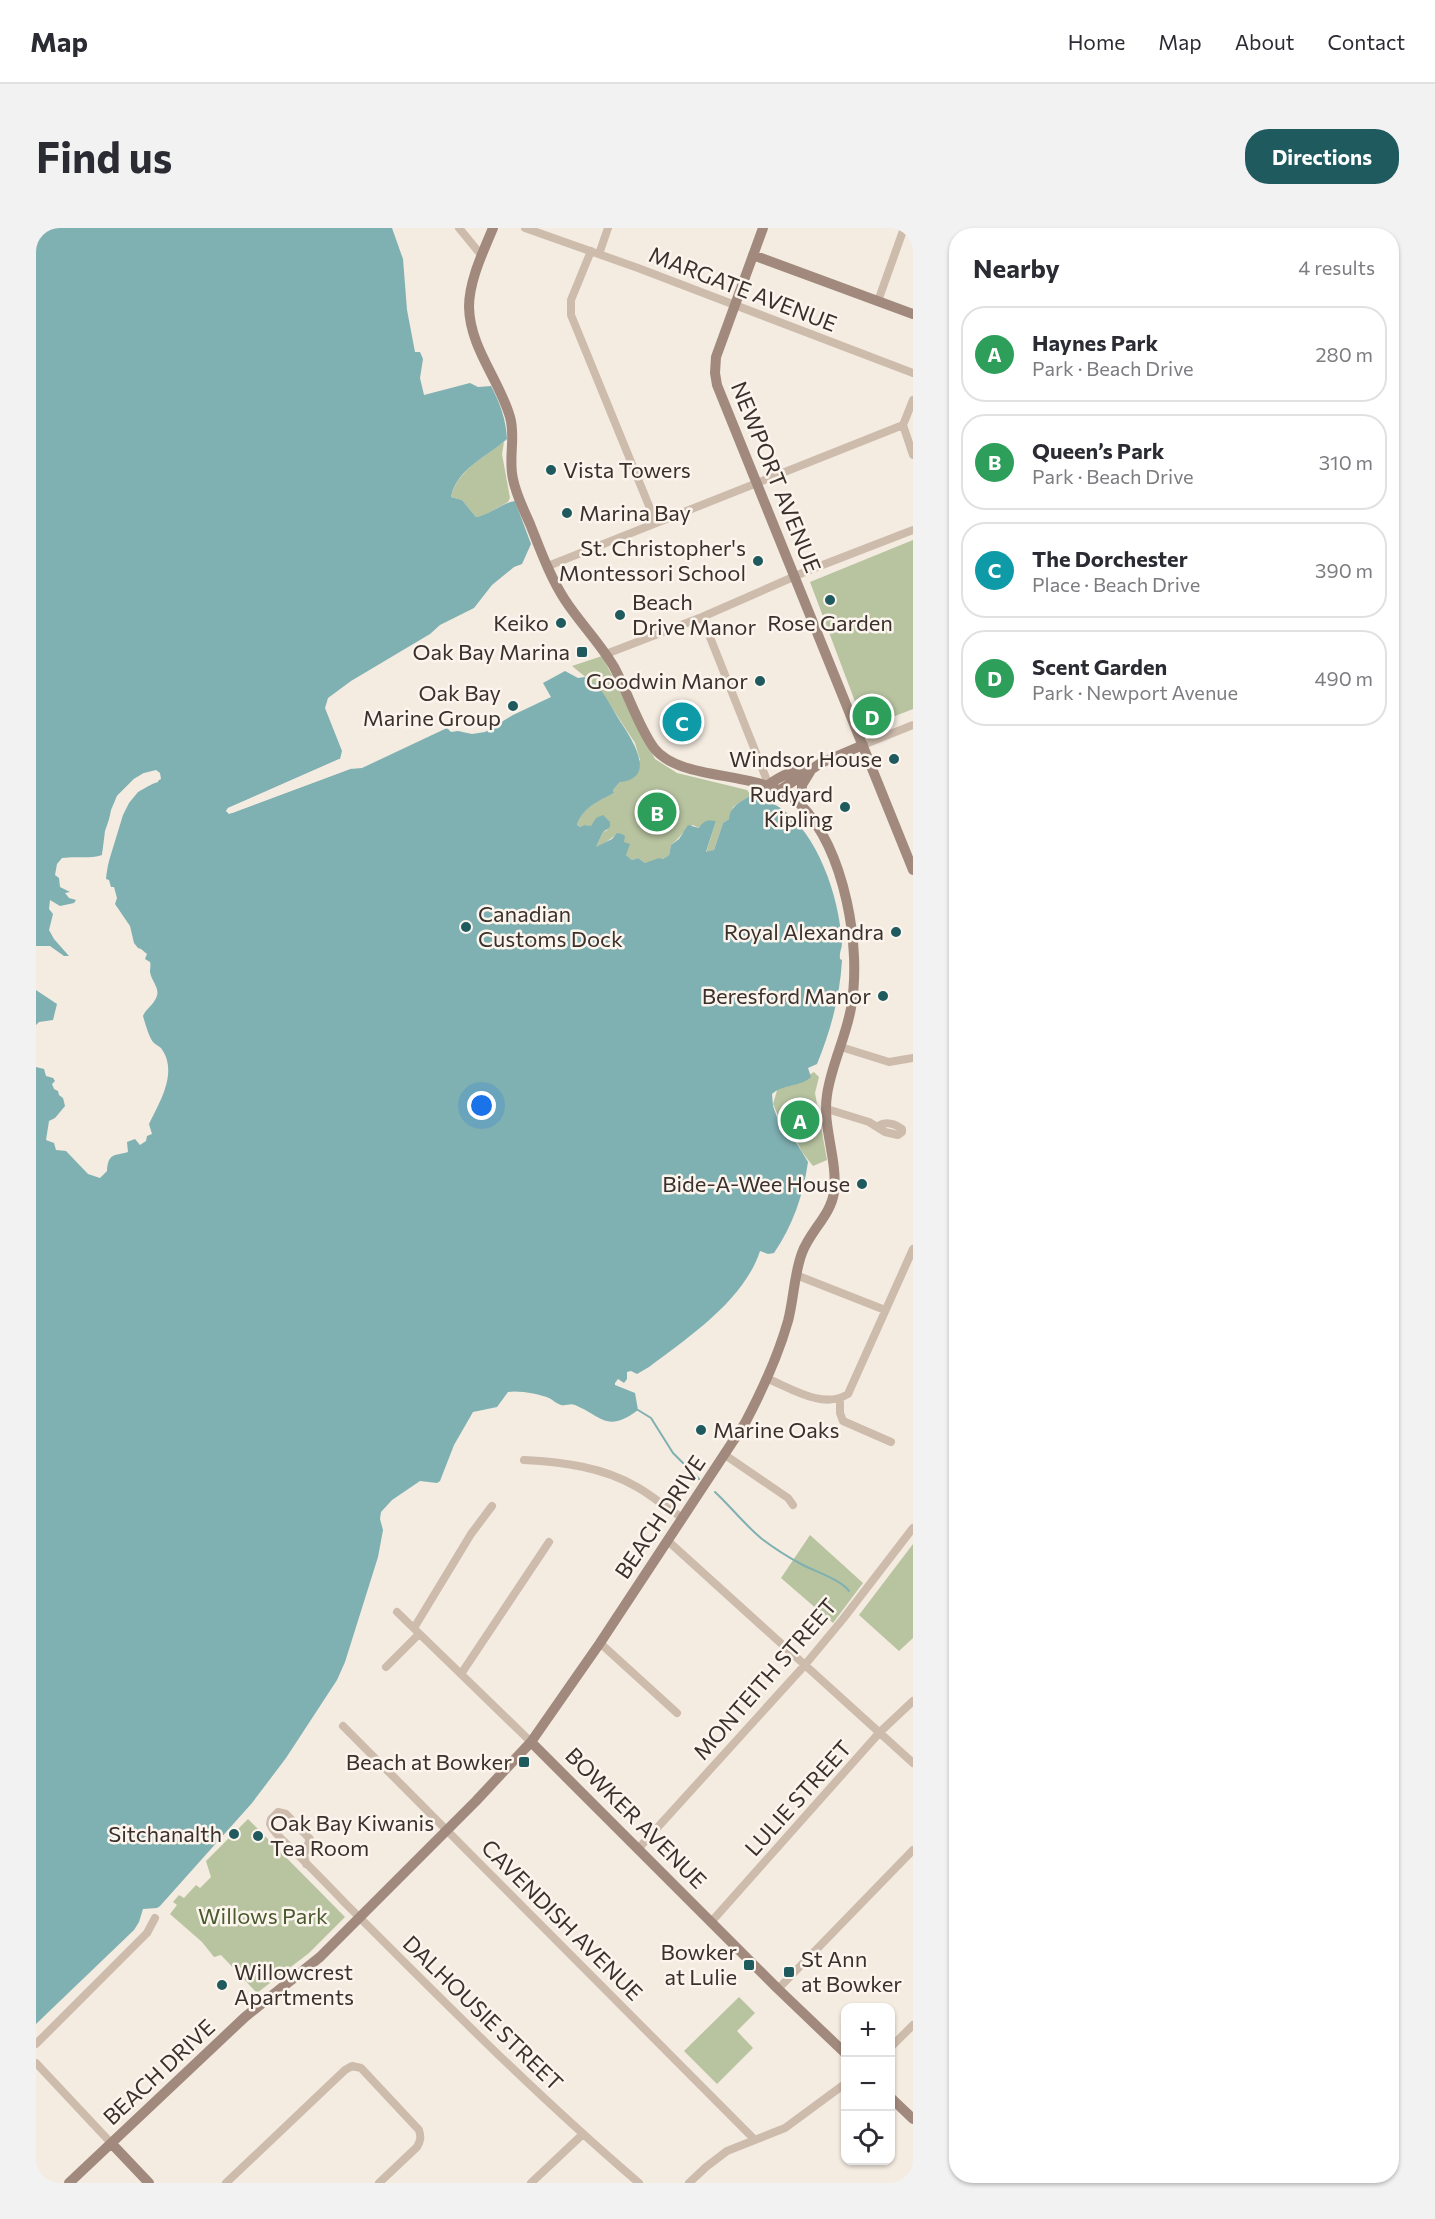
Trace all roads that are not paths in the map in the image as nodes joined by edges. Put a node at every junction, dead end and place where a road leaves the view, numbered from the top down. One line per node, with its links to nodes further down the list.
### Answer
1 (459, 228): 9 (street)
2 (493, 228): 9 (main road, BEACH DRIVE)
3 (525, 228): 7 (street, MARGATE AVENUE)
4 (608, 228): 7 (street)
5 (763, 228): 8 (main road, NEWPORT AVENUE)
6 (904, 228): 10 (street)
7 (595, 253): 11 (street, MARGATE AVENUE); 18 (street)
8 (753, 255): 10 (main road); 11 (main road, NEWPORT AVENUE)
9 (482, 256): 20 (main road, BEACH DRIVE)
10 (878, 301): 12 (main road)
11 (734, 305): 13 (street, MARGATE AVENUE); 17 (main road, NEWPORT AVENUE)
12 (913, 314)
13 (913, 373)
14 (913, 399): 15 (street)
15 (903, 425): 16 (street); 17 (street)
16 (913, 455)
17 (756, 482): 18 (street); 21 (main road, NEWPORT AVENUE)
18 (656, 523): 20 (street)
19 (913, 530): 21 (street)
20 (548, 566): 23 (main road, BEACH DRIVE)
21 (795, 576): 22 (street); 25 (main road, NEWPORT AVENUE)
22 (702, 617): 23 (street); 27 (street)
23 (606, 654): 27 (main road, BEACH DRIVE)
24 (913, 725): 25 (street)
25 (863, 745): 26 (main road); 30 (main road, NEWPORT AVENUE)
26 (812, 769): 27 (main road); 28 (main road); 29 (main road)
27 (767, 786): 28 (main road, BEACH DRIVE)
28 (780, 790): 29 (main road, BEACH DRIVE)
29 (802, 806): 31 (main road, BEACH DRIVE)
30 (913, 870)
31 (841, 1047): 32 (street); 33 (main road, BEACH DRIVE)
32 (913, 1058)
33 (827, 1109): 34 (street); 36 (main road, BEACH DRIVE)
34 (878, 1126)
35 (913, 1249): 37 (street)
36 (796, 1275): 37 (street); 38 (main road, BEACH DRIVE)
37 (885, 1310): 39 (street)
38 (766, 1378): 39 (street); 41 (main road, BEACH DRIVE)
39 (840, 1399): 40 (street)
40 (891, 1442)
41 (725, 1455): 43 (street); 45 (main road, BEACH DRIVE)
42 (524, 1460): 45 (street)
43 (793, 1505)
44 (492, 1506): 50 (street)
45 (683, 1518): 47 (main road, BEACH DRIVE)
46 (913, 1528): 52 (street, MONTEITH STREET)
47 (668, 1541): 51 (main road, BEACH DRIVE); 52 (street)
48 (549, 1542): 54 (street)
49 (397, 1612): 50 (street, BOWKER AVENUE)
50 (416, 1631): 53 (street); 54 (street, BOWKER AVENUE)
51 (600, 1643): 56 (street); 59 (main road, BEACH DRIVE)
52 (804, 1666): 58 (street); 62 (street, MONTEITH STREET)
53 (386, 1668)
54 (461, 1674): 59 (street, BOWKER AVENUE)
55 (913, 1701): 58 (street, LULIE STREET)
56 (678, 1713)
57 (343, 1726): 61 (street, CAVENDISH AVENUE)
58 (880, 1732): 60 (street); 67 (street, LULIE STREET)
59 (531, 1742): 61 (main road, BEACH DRIVE); 62 (main road, BOWKER AVENUE)
60 (913, 1763)
61 (447, 1831): 65 (main road, BEACH DRIVE); 78 (street, CAVENDISH AVENUE)
62 (638, 1849): 67 (main road, BOWKER AVENUE)
63 (913, 1850): 68 (street)
64 (306, 1864): 64 (street, DALHOUSIE STREET); 65 (street, DALHOUSIE STREET)
65 (360, 1917): 77 (street, DALHOUSIE STREET); 79 (main road, BEACH DRIVE)
66 (155, 1918): 70 (street)
67 (712, 1921): 68 (main road, BOWKER AVENUE)
68 (778, 1989): 72 (main road, BOWKER AVENUE)
69 (913, 2025): 71 (street)
70 (36, 2044)
71 (895, 2044)
72 (841, 2049)
73 (36, 2063): 79 (street)
74 (841, 2087): 78 (street)
75 (895, 2101): 76 (main road)
76 (913, 2118)
77 (583, 2134): 84 (street); 85 (street, DALHOUSIE STREET)
78 (755, 2139): 86 (street)
79 (112, 2144): 80 (main road, BEACH DRIVE); 81 (main road)
80 (69, 2183)
81 (149, 2183)
82 (226, 2183): 83 (street)
83 (379, 2183)
84 (531, 2183)
85 (639, 2183)
86 (689, 2183)

